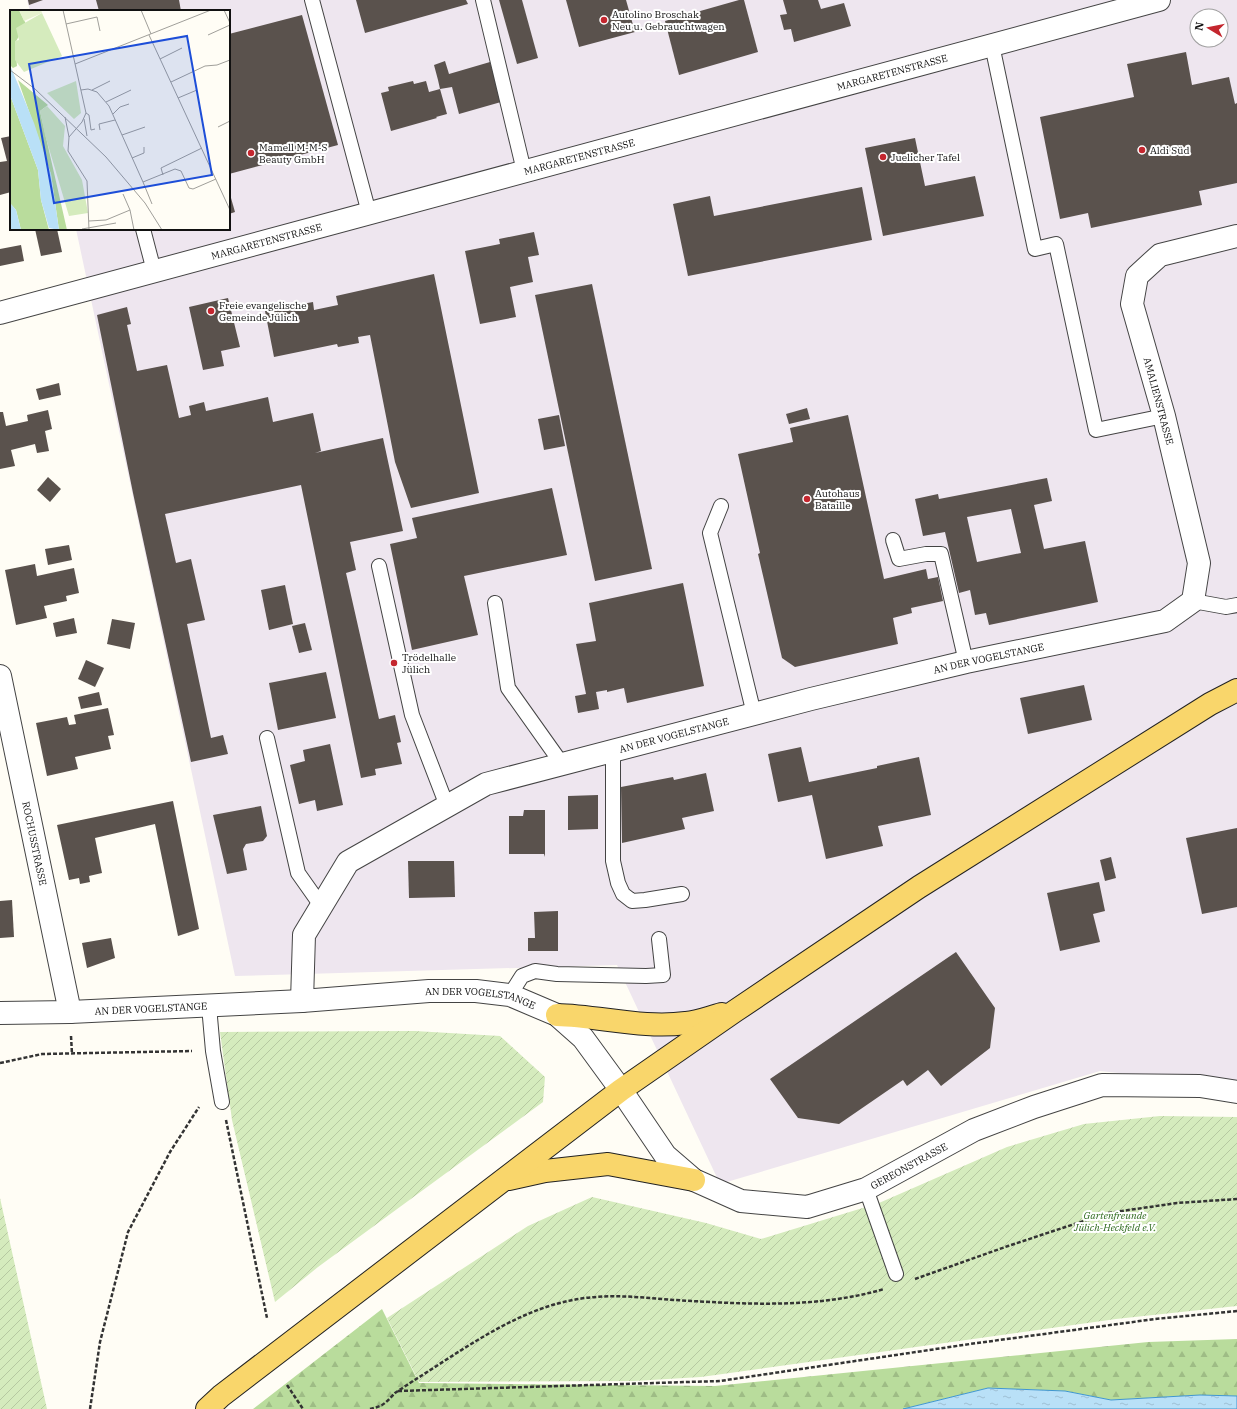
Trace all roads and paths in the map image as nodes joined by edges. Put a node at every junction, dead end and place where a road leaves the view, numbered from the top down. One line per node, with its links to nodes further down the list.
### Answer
1 (312, 0): 6 (lane)
2 (483, 0): 5 (lane)
3 (1159, 0): 4 (street, MARGARETENSTRASSE)
4 (992, 45): 5 (street, MARGARETENSTRASSE); 11 (lane)
5 (524, 171): 6 (street, MARGARETENSTRASSE)
6 (369, 213): 9 (street, MARGARETENSTRASSE)
7 (143, 230): 9 (lane)
8 (1237, 236): 11 (street, AMALIENSTRASSE)
9 (154, 271): 10 (street, MARGARETENSTRASSE)
10 (0, 313)
11 (1164, 416): 15 (street, AMALIENSTRASSE)
12 (721, 506): 21 (lane)
13 (893, 540): 18 (lane)
14 (379, 566): 25 (lane)
15 (1192, 600): 17 (lane); 18 (street, AN DER VOGELSTANGE)
16 (495, 603): 24 (lane)
17 (1237, 605)
18 (966, 662): 21 (street, AN DER VOGELSTANGE)
19 (0, 676): 33 (street, ROCHUSSTRASSE)
20 (1237, 690): 32 (main road)
21 (754, 714): 23 (street, AN DER VOGELSTANGE)
22 (267, 738): 27 (lane)
23 (613, 751): 24 (street, AN DER VOGELSTANGE); 26 (lane)
24 (562, 764): 25 (street, AN DER VOGELSTANGE)
25 (447, 806): 27 (street, AN DER VOGELSTANGE)
26 (682, 894)
27 (322, 907): 30 (street, AN DER VOGELSTANGE)
28 (659, 939): 29 (lane)
29 (510, 995): 30 (street, AN DER VOGELSTANGE); 35 (street, AN DER VOGELSTANGE)
30 (302, 1002): 31 (street, AN DER VOGELSTANGE)
31 (209, 1006): 33 (street, AN DER VOGELSTANGE); 36 (lane)
32 (735, 1011): 35 (main road); 38 (main road)
33 (70, 1012): 34 (street, AN DER VOGELSTANGE)
34 (0, 1013)
35 (557, 1015): 38 (street, AN DER VOGELSTANGE)
36 (213, 1050): 37 (path); 40 (lane)
37 (0, 1063)
38 (621, 1090): 42 (main road); 43 (street, GEREONSTRASSE)
39 (1237, 1092): 44 (street, GEREONSTRASSE)
40 (222, 1102): 50 (path)
41 (199, 1107): 54 (path)
42 (502, 1180): 43 (main road); 53 (main road)
43 (694, 1180): 44 (street, GEREONSTRASSE)
44 (866, 1189): 46 (lane)
45 (1237, 1199): 47 (path)
46 (896, 1274)
47 (914, 1279)
48 (887, 1288): 52 (path)
49 (1237, 1311): 52 (path)
50 (267, 1318)
51 (287, 1385): 55 (path)
52 (397, 1392): 56 (path)
53 (214, 1403)
54 (90, 1409)
55 (303, 1409)
56 (370, 1409)

